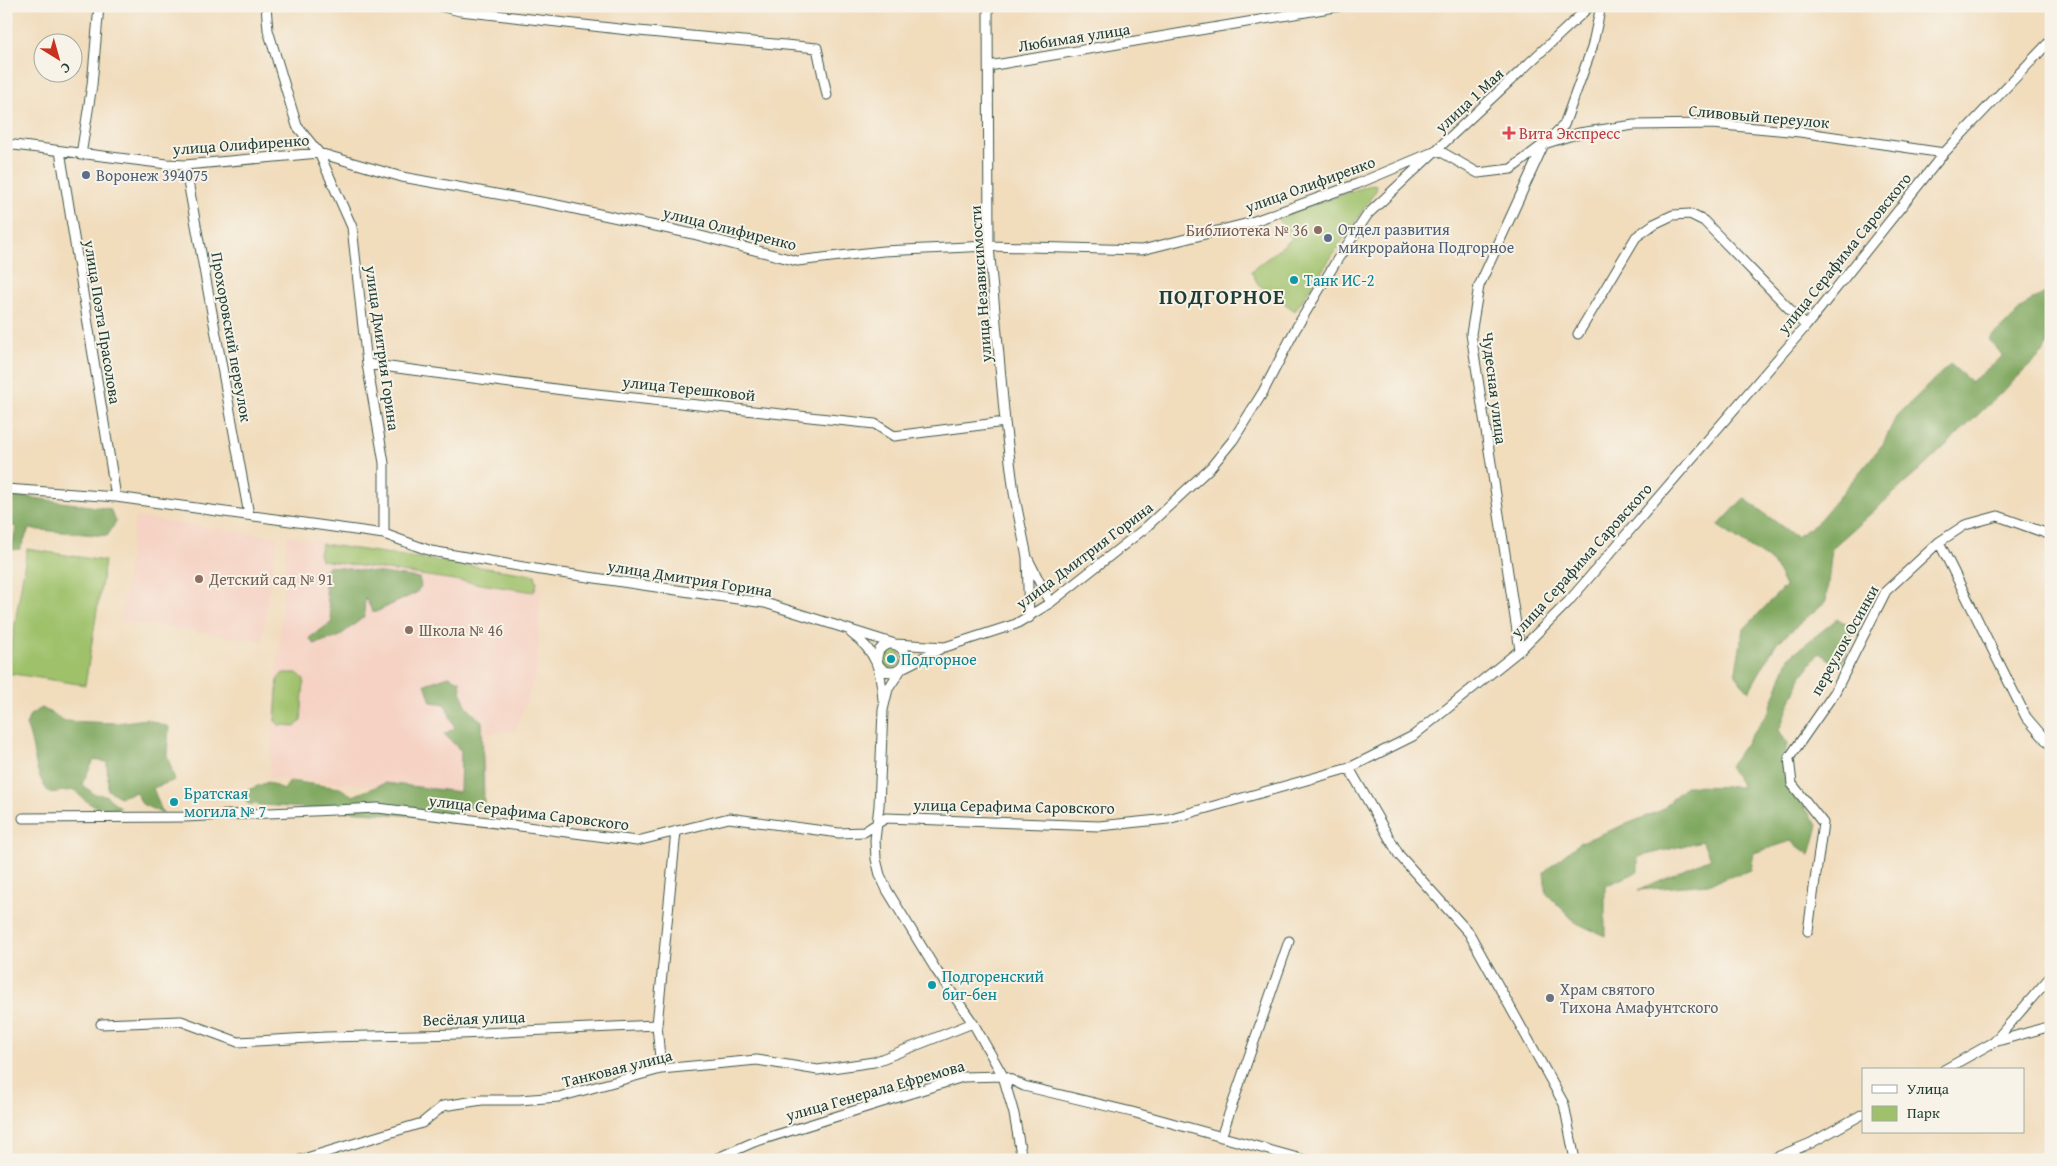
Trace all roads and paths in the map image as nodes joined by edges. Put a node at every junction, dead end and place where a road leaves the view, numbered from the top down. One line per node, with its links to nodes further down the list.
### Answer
1 (99, 6): 17 (street)
2 (266, 6): 15 (street, улица Дмитрия Горина)
3 (439, 6): 10 (street)
4 (988, 6): 9 (street, улица Независимости)
5 (1341, 6): 9 (street, Любимая улица)
6 (1590, 6): 13 (street, улица 1 Мая)
7 (1601, 6): 12 (street, Чудесная улица)
8 (2051, 40): 16 (street, улица Серафима Саровского)
9 (989, 66): 20 (street, улица Независимости)
10 (827, 95)
11 (6, 144): 14 (street, улица Олифиренко)
12 (1544, 144): 13 (street, Сливовый переулок); 16 (street, Сливовый переулок); 37 (street, Чудесная улица)
13 (1438, 150): 19 (street, улица 1 Мая); 20 (street, улица Олифиренко)
14 (60, 151): 17 (street, улица Олифиренко); 26 (street, улица Поэта Прасолова)
15 (319, 153): 18 (street, улица Олифиренко); 20 (street, улица Олифиренко); 23 (street, улица Дмитрия Горина)
16 (1944, 153): 21 (street, улица Серафима Саровского)
17 (81, 155): 18 (street, улица Олифиренко)
18 (185, 165): 27 (street, Прохоровский переулок)
19 (1368, 214): 32 (street, улица Дмитрия Горина)
20 (989, 246): 24 (street, улица Независимости)
21 (1806, 326): 22 (street); 37 (street, улица Серафима Саровского)
22 (1578, 334)
23 (367, 364): 24 (street, улица Терешковой); 28 (street, улица Дмитрия Горина)
24 (1005, 422): 31 (street, улица Независимости)
25 (6, 489): 26 (street)
26 (116, 497): 27 (street)
27 (249, 515): 28 (street)
28 (384, 534): 34 (street, улица Дмитрия Горина)
29 (2051, 535): 30 (street, переулок Осинки)
30 (1939, 542): 41 (street); 46 (street, переулок Осинки)
31 (1027, 557): 32 (street); 33 (street)
32 (1050, 603): 33 (street, улица Дмитрия Горина)
33 (1029, 618): 36 (street, улица Дмитрия Горина)
34 (844, 628): 35 (street, улица Дмитрия Горина); 38 (street)
35 (895, 644): 36 (street, улица Дмитрия Горина); 38 (street); 39 (street)
36 (945, 647): 39 (street)
37 (1520, 650): 42 (street, улица Серафима Саровского)
38 (878, 664): 39 (street); 40 (street)
39 (902, 668): 40 (street)
40 (883, 710): 44 (street)
41 (2051, 746)
42 (1349, 768): 44 (street, улица Серафима Саровского); 63 (street)
43 (23, 818): 45 (street, улица Серафима Саровского)
44 (877, 825): 45 (street, улица Серафима Саровского); 49 (street)
45 (676, 831): 51 (street)
46 (1808, 931)
47 (1289, 941): 58 (street)
48 (2051, 976): 53 (street)
49 (973, 1023): 55 (street, Танковая улица); 56 (street)
50 (101, 1024): 51 (street, Весёлая улица)
51 (657, 1025): 55 (street)
52 (2051, 1026): 53 (street)
53 (1994, 1042): 54 (street)
54 (1948, 1068)
55 (661, 1069): 59 (street, Танковая улица)
56 (1003, 1076): 58 (street, улица Генерала Ефремова); 60 (street, улица Генерала Ефремова); 61 (street)
57 (1862, 1115): 64 (street)
58 (1221, 1137): 62 (street, улица Генерала Ефремова)
59 (300, 1160)
60 (713, 1160)
61 (1022, 1160)
62 (1305, 1160)
63 (1575, 1160)
64 (1770, 1160)

